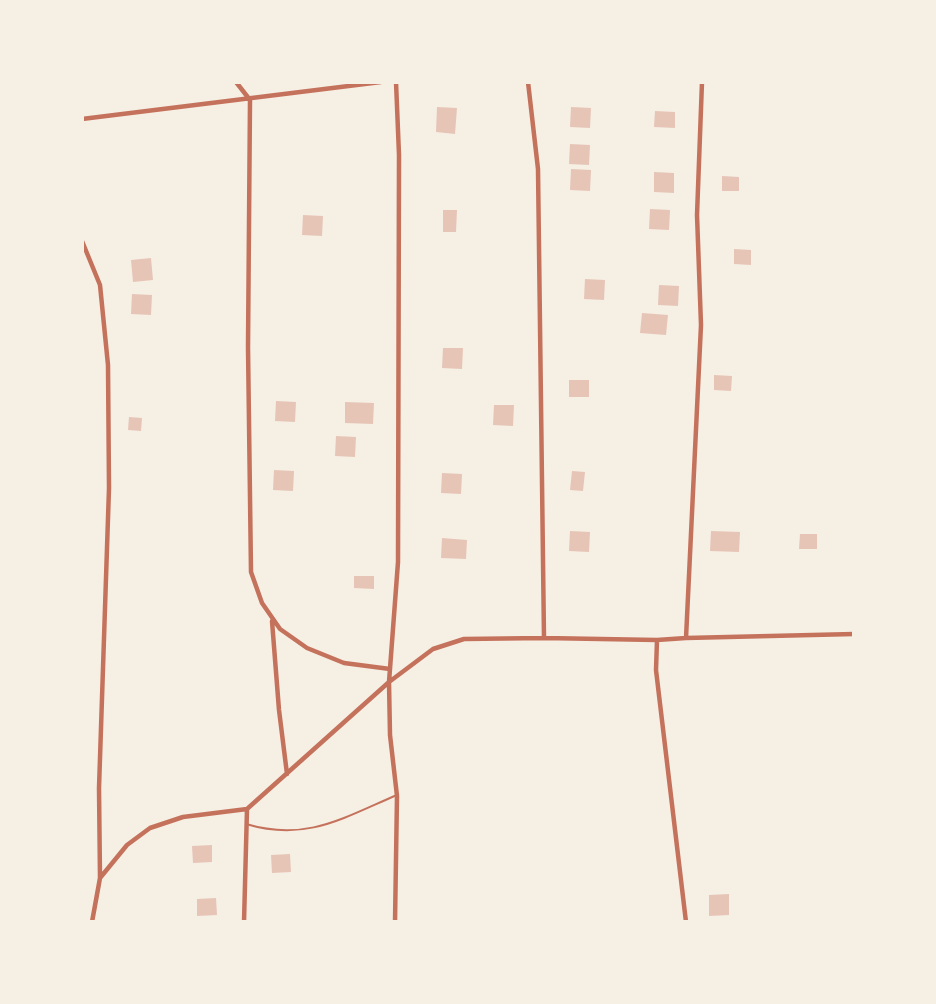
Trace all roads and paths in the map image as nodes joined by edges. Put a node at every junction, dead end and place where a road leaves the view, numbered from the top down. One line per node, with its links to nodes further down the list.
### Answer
1 (236, 82): 6 (street)
2 (381, 82): 6 (street)
3 (396, 82): 14 (street)
4 (528, 82): 11 (street)
5 (702, 82): 12 (street)
6 (250, 100): 7 (street); 9 (street)
7 (82, 119)
8 (82, 241): 20 (street)
9 (272, 620): 14 (street); 16 (street)
10 (854, 634): 12 (street)
11 (544, 638): 13 (street); 15 (street)
12 (686, 638): 13 (street)
13 (657, 640): 24 (street)
14 (390, 669): 15 (street)
15 (389, 682): 16 (street); 17 (street)
16 (287, 774): 18 (street)
17 (397, 795): 19 (lane); 23 (street)
18 (246, 809): 19 (street); 20 (street)
19 (246, 824): 22 (street)
20 (100, 878): 21 (street)
21 (92, 921)
22 (244, 921)
23 (395, 921)
24 (686, 921)

